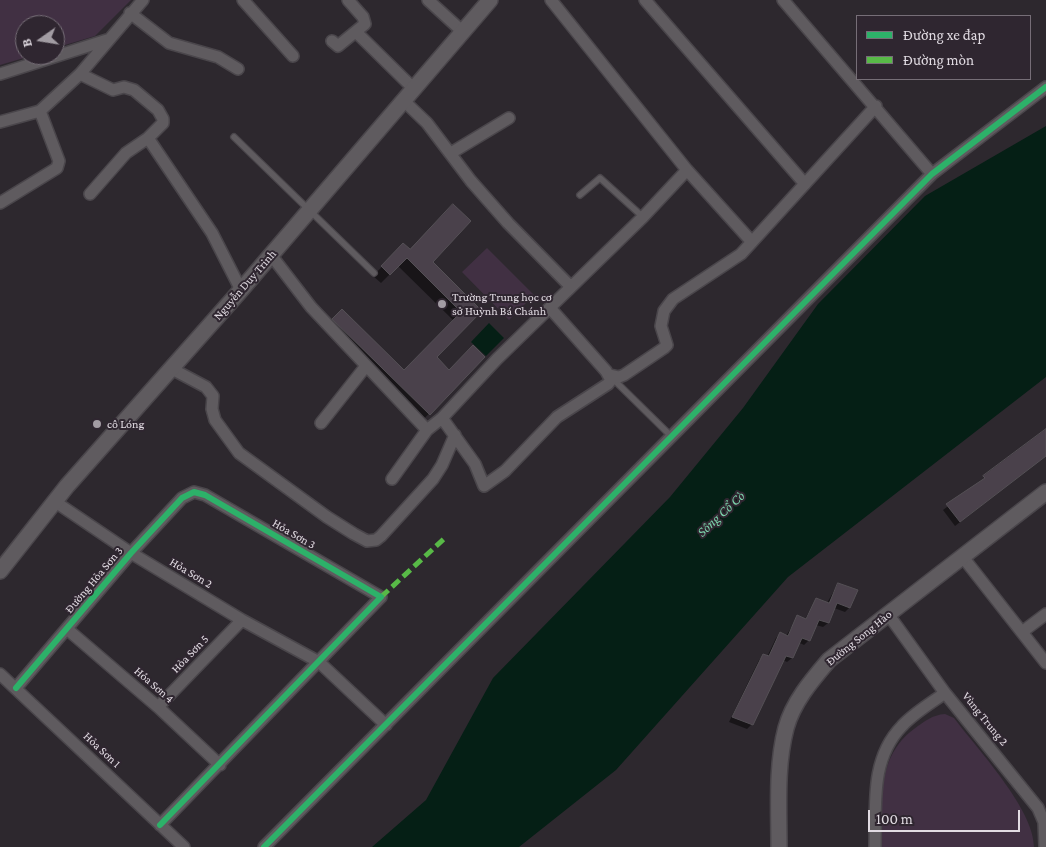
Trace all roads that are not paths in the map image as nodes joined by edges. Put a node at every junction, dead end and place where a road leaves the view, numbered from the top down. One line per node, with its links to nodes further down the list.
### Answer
1 (143, 0): 9 (street)
2 (242, 0): 14 (street)
3 (348, 0): 10 (street)
4 (428, 0): 11 (street)
5 (490, 0): 11 (street, Nguyễn Duy Trinh)
6 (551, 0): 28 (street)
7 (644, 0): 30 (street)
8 (784, 0): 21 (street)
9 (130, 13): 12 (street); 15 (street)
10 (356, 32): 13 (street); 19 (street)
11 (463, 32): 19 (street, Nguyễn Duy Trinh)
12 (107, 40): 16 (street); 17 (street)
13 (332, 41)
14 (293, 56)
15 (238, 69)
16 (0, 74)
17 (80, 74): 22 (street); 26 (street)
18 (1046, 87): 29 (street)
19 (413, 88): 20 (street, Nguyễn Duy Trinh)
20 (403, 100): 27 (street); 34 (street, Nguyễn Duy Trinh)
21 (876, 106): 29 (street); 30 (street)
22 (40, 111): 24 (street); 33 (street)
23 (509, 118): 27 (street)
24 (0, 122)
25 (234, 137): 34 (lane)
26 (148, 138): 31 (street); 40 (street)
27 (451, 153): 39 (street)
28 (687, 170): 35 (street); 36 (street)
29 (932, 174): 49 (street)
30 (805, 184): 36 (street)
31 (90, 194)
32 (580, 195): 35 (lane)
33 (0, 203)
34 (309, 209): 37 (street, Nguyễn Duy Trinh); 38 (lane)
35 (643, 218): 39 (street)
36 (752, 242): 44 (street)
37 (271, 255): 40 (street, Nguyễn Duy Trinh); 42 (street)
38 (374, 273)
39 (571, 288): 41 (street)
40 (241, 290): 43 (street, Nguyễn Duy Trinh)
41 (550, 308): 44 (street); 45 (street)
42 (366, 366): 46 (street); 47 (street)
43 (172, 369): 48 (street); 53 (street, Nguyễn Duy Trinh)
44 (610, 375): 48 (street); 49 (lane)
45 (442, 418): 47 (street); 48 (street)
46 (321, 423)
47 (427, 430): 50 (street)
48 (455, 435)
49 (671, 436): 68 (street)
50 (392, 479)
51 (194, 492): 54 (street, Đường Hỏa Sơn 3); 62 (street, Hỏa Sơn 3)
52 (1046, 492): 55 (street, Đường Song Hào)
53 (54, 501): 54 (street, Hỏa Sơn 2); 56 (street, Nguyễn Duy Trinh)
54 (131, 553): 59 (street, Hỏa Sơn 2); 60 (street, Đường Hỏa Sơn 3)
55 (962, 556): 57 (street, Đường Song Hào); 61 (street)
56 (0, 571)
57 (888, 614): 66 (street, Vùng Trung 2); 73 (street, Đường Song Hào)
58 (1046, 614): 61 (street)
59 (242, 620): 62 (street, Hỏa Sơn 2); 67 (street, Hỏa Sơn 5)
60 (67, 628): 65 (street, Đường Hỏa Sơn 3); 67 (street, Hỏa Sơn 4)
61 (1022, 632): 63 (street)
62 (319, 662): 68 (street, Hỏa Sơn 2); 69 (street)
63 (1046, 663)
64 (0, 674): 65 (street, Hỏa Sơn 1)
65 (16, 688): 70 (street, Hỏa Sơn 1)
66 (945, 693): 74 (street); 75 (street, Vùng Trung 2)
67 (158, 707): 69 (street, Hỏa Sơn 4)
68 (386, 725): 72 (street)
69 (220, 764): 70 (street)
70 (160, 825): 71 (street, Hỏa Sơn 1)
71 (184, 847)
72 (264, 847)
73 (779, 847)
74 (875, 847)
75 (1045, 847)

